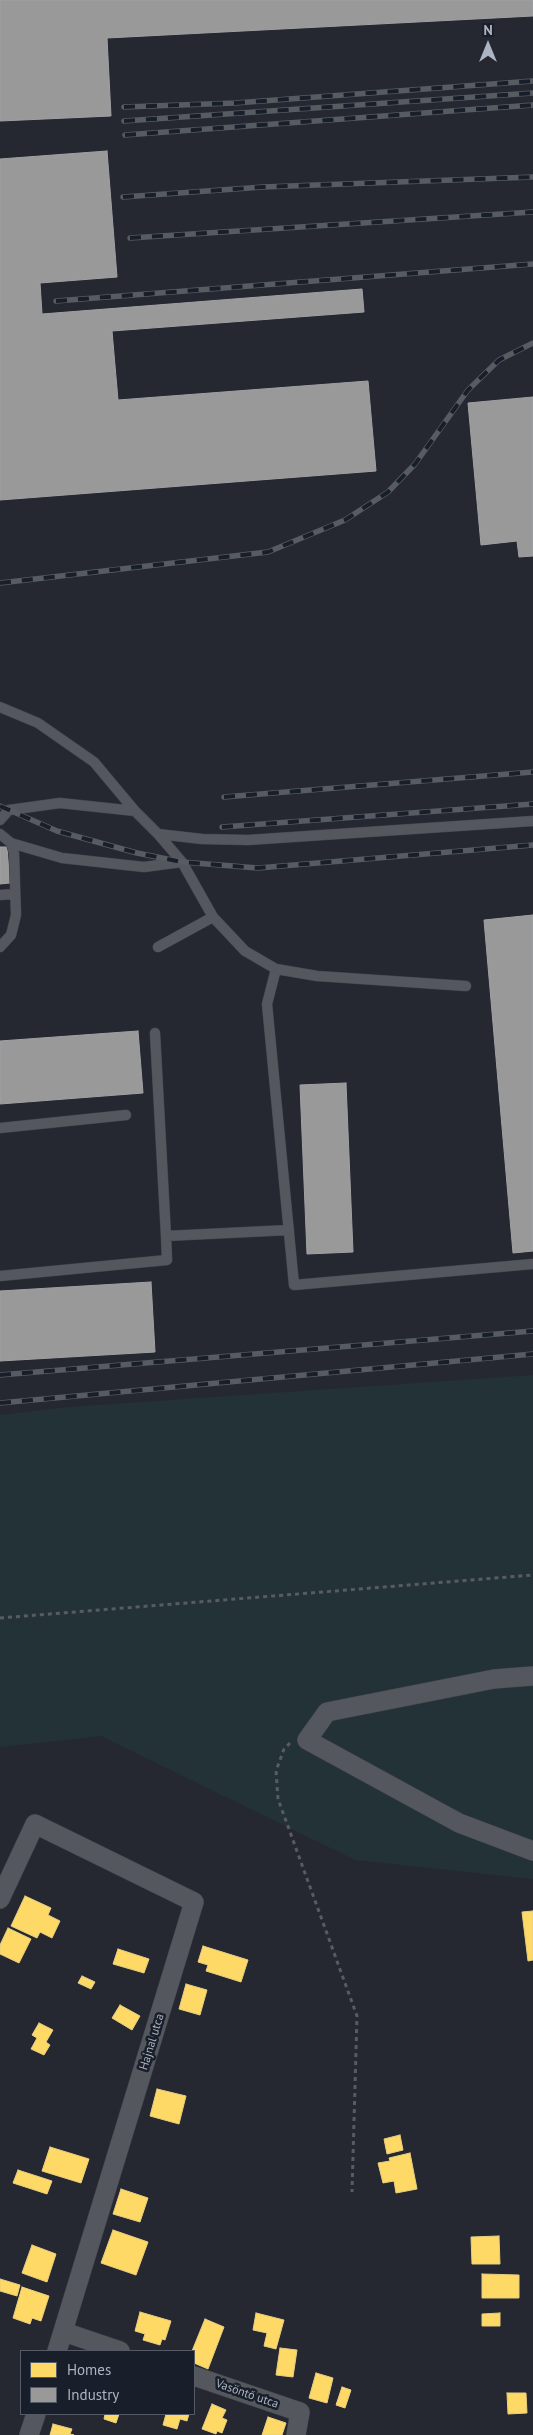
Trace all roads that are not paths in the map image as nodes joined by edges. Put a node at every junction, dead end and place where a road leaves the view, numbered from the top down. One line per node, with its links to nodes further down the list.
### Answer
1 (0, 707): 2 (lane)
2 (135, 811): 3 (lane); 6 (lane)
3 (0, 820)
4 (533, 821): 6 (lane)
5 (0, 834): 7 (lane)
6 (158, 834): 8 (lane)
7 (11, 843): 8 (lane); 9 (lane)
8 (182, 862): 11 (lane)
9 (16, 894): 10 (lane); 12 (lane)
10 (0, 895)
11 (213, 917): 13 (lane); 14 (lane)
12 (0, 946)
13 (158, 947)
14 (276, 969): 15 (lane); 19 (lane)
15 (466, 986)
16 (155, 1033): 20 (lane)
17 (126, 1115): 18 (lane)
18 (0, 1128)
19 (289, 1230): 20 (lane); 21 (lane)
20 (166, 1236): 22 (lane)
21 (533, 1264)
22 (0, 1276)
23 (533, 1676): 24 (street)
24 (533, 1851)
25 (0, 1899): 26 (street, Hajnal utca)
26 (64, 2332): 27 (street, Hajnal utca); 28 (street)
27 (57, 2350)
28 (117, 2350)
29 (195, 2376): 32 (street, Vasöntő utca)
30 (36, 2415): 31 (street)
31 (29, 2435)
32 (296, 2435)

